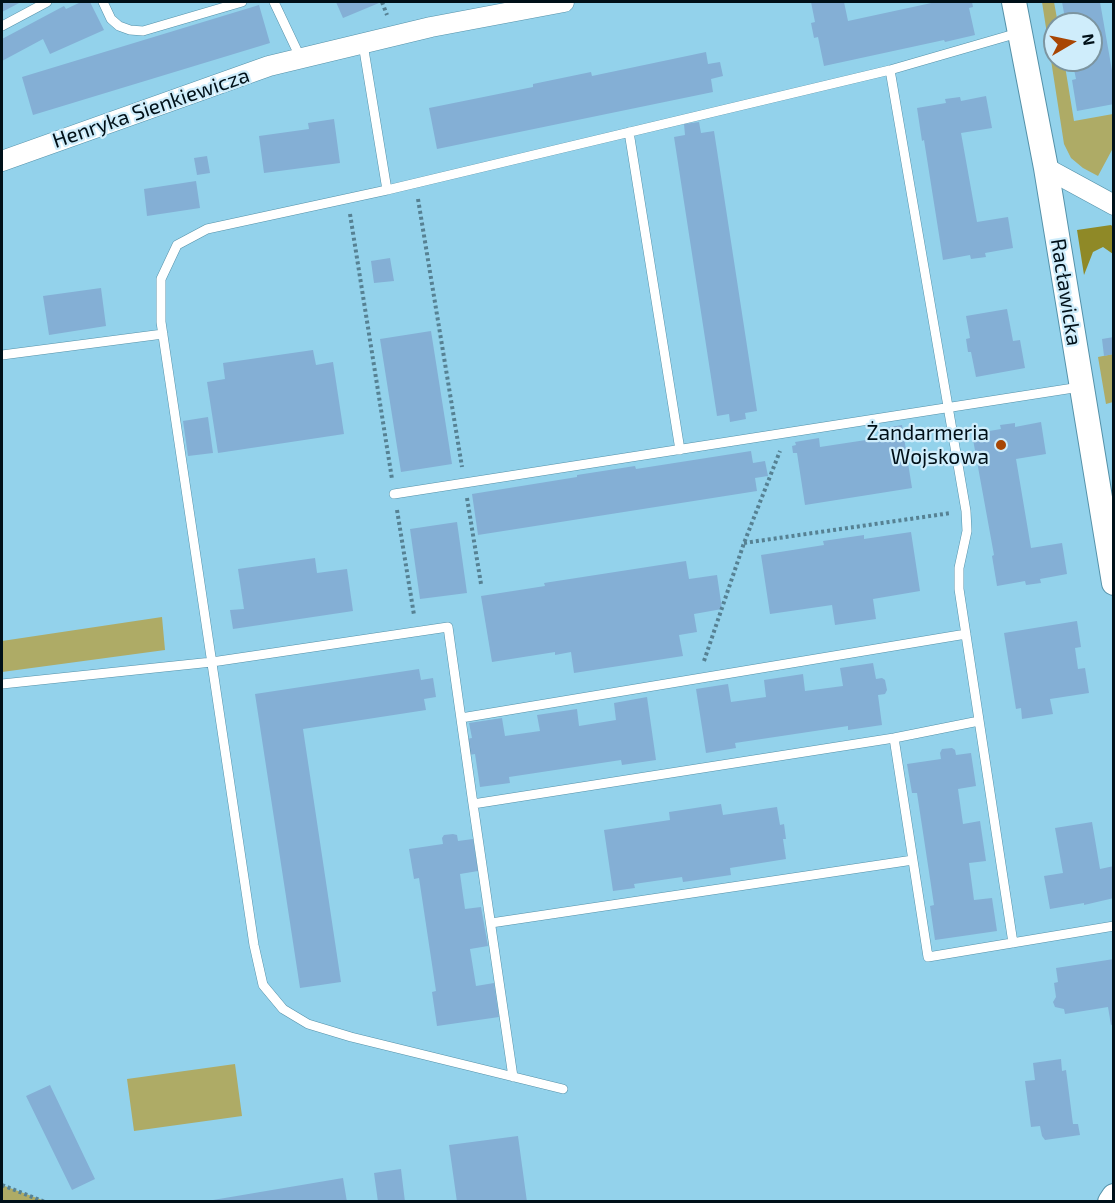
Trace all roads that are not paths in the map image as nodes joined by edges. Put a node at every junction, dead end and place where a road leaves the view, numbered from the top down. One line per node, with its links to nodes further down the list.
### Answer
1 (47, 2): 7 (lane)
2 (242, 2): 6 (lane)
3 (274, 2): 10 (lane)
4 (564, 2): 9 (street, Henryka Sienkiewicza)
5 (1014, 2): 8 (street, Racławicka)
6 (104, 5)
7 (2, 26)
8 (1020, 32): 11 (lane); 14 (street, Racławicka)
9 (363, 44): 10 (street, Henryka Sienkiewicza); 15 (lane)
10 (301, 59): 13 (street, Henryka Sienkiewicza)
11 (890, 70): 12 (lane); 20 (lane)
12 (629, 132): 15 (lane); 21 (lane)
13 (2, 161)
14 (1046, 168): 16 (street); 19 (street, Racławicka)
15 (387, 190): 17 (lane)
16 (1113, 205)
17 (163, 334): 18 (lane); 25 (lane)
18 (2, 355)
19 (1081, 387): 20 (lane); 23 (street, Racławicka)
20 (949, 408): 21 (lane); 24 (lane)
21 (680, 450): 22 (lane)
22 (394, 494)
23 (1113, 584)
24 (966, 634): 27 (lane); 28 (lane)
25 (212, 662): 26 (lane); 27 (lane); 35 (lane)
26 (2, 684)
27 (461, 718): 30 (lane)
28 (979, 721): 29 (lane); 34 (lane)
29 (894, 738): 30 (lane); 31 (lane)
30 (474, 804): 32 (lane)
31 (913, 860): 32 (lane); 34 (lane)
32 (491, 923): 35 (lane)
33 (1113, 926): 34 (lane)
34 (1013, 943)
35 (513, 1077): 36 (lane)
36 (563, 1089)
37 (1113, 1196): 38 (street)
38 (1110, 1202)

